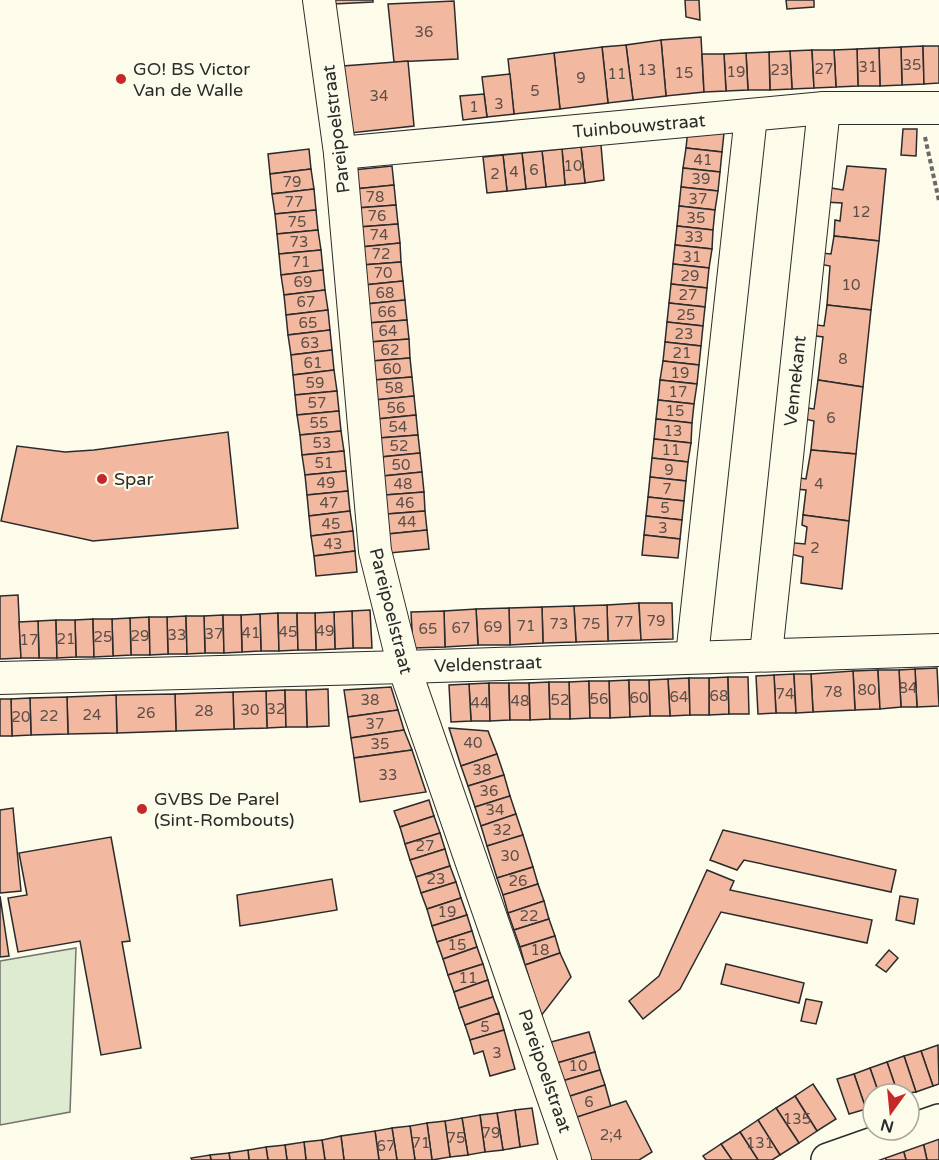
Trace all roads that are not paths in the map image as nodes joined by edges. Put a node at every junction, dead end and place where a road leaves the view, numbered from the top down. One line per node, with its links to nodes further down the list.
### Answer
1 (319, 0): 5 (street, Pareipoelstraat)
2 (824, 108): 3 (street, Tuinbouwstraat); 4 (street, Tuinbouwstraat); 7 (street, Vennekant)
3 (929, 108)
4 (751, 116): 5 (street, Tuinbouwstraat); 8 (street)
5 (340, 153): 9 (street, Pareipoelstraat)
6 (939, 650): 7 (street, Veldenstraat)
7 (766, 654): 8 (street, Veldenstraat)
8 (692, 656): 9 (street, Veldenstraat)
9 (404, 667): 10 (street, Veldenstraat); 12 (street, Pareipoelstraat)
10 (0, 678)
11 (939, 1121): 13 (main road)
12 (571, 1159)
13 (828, 1160)

